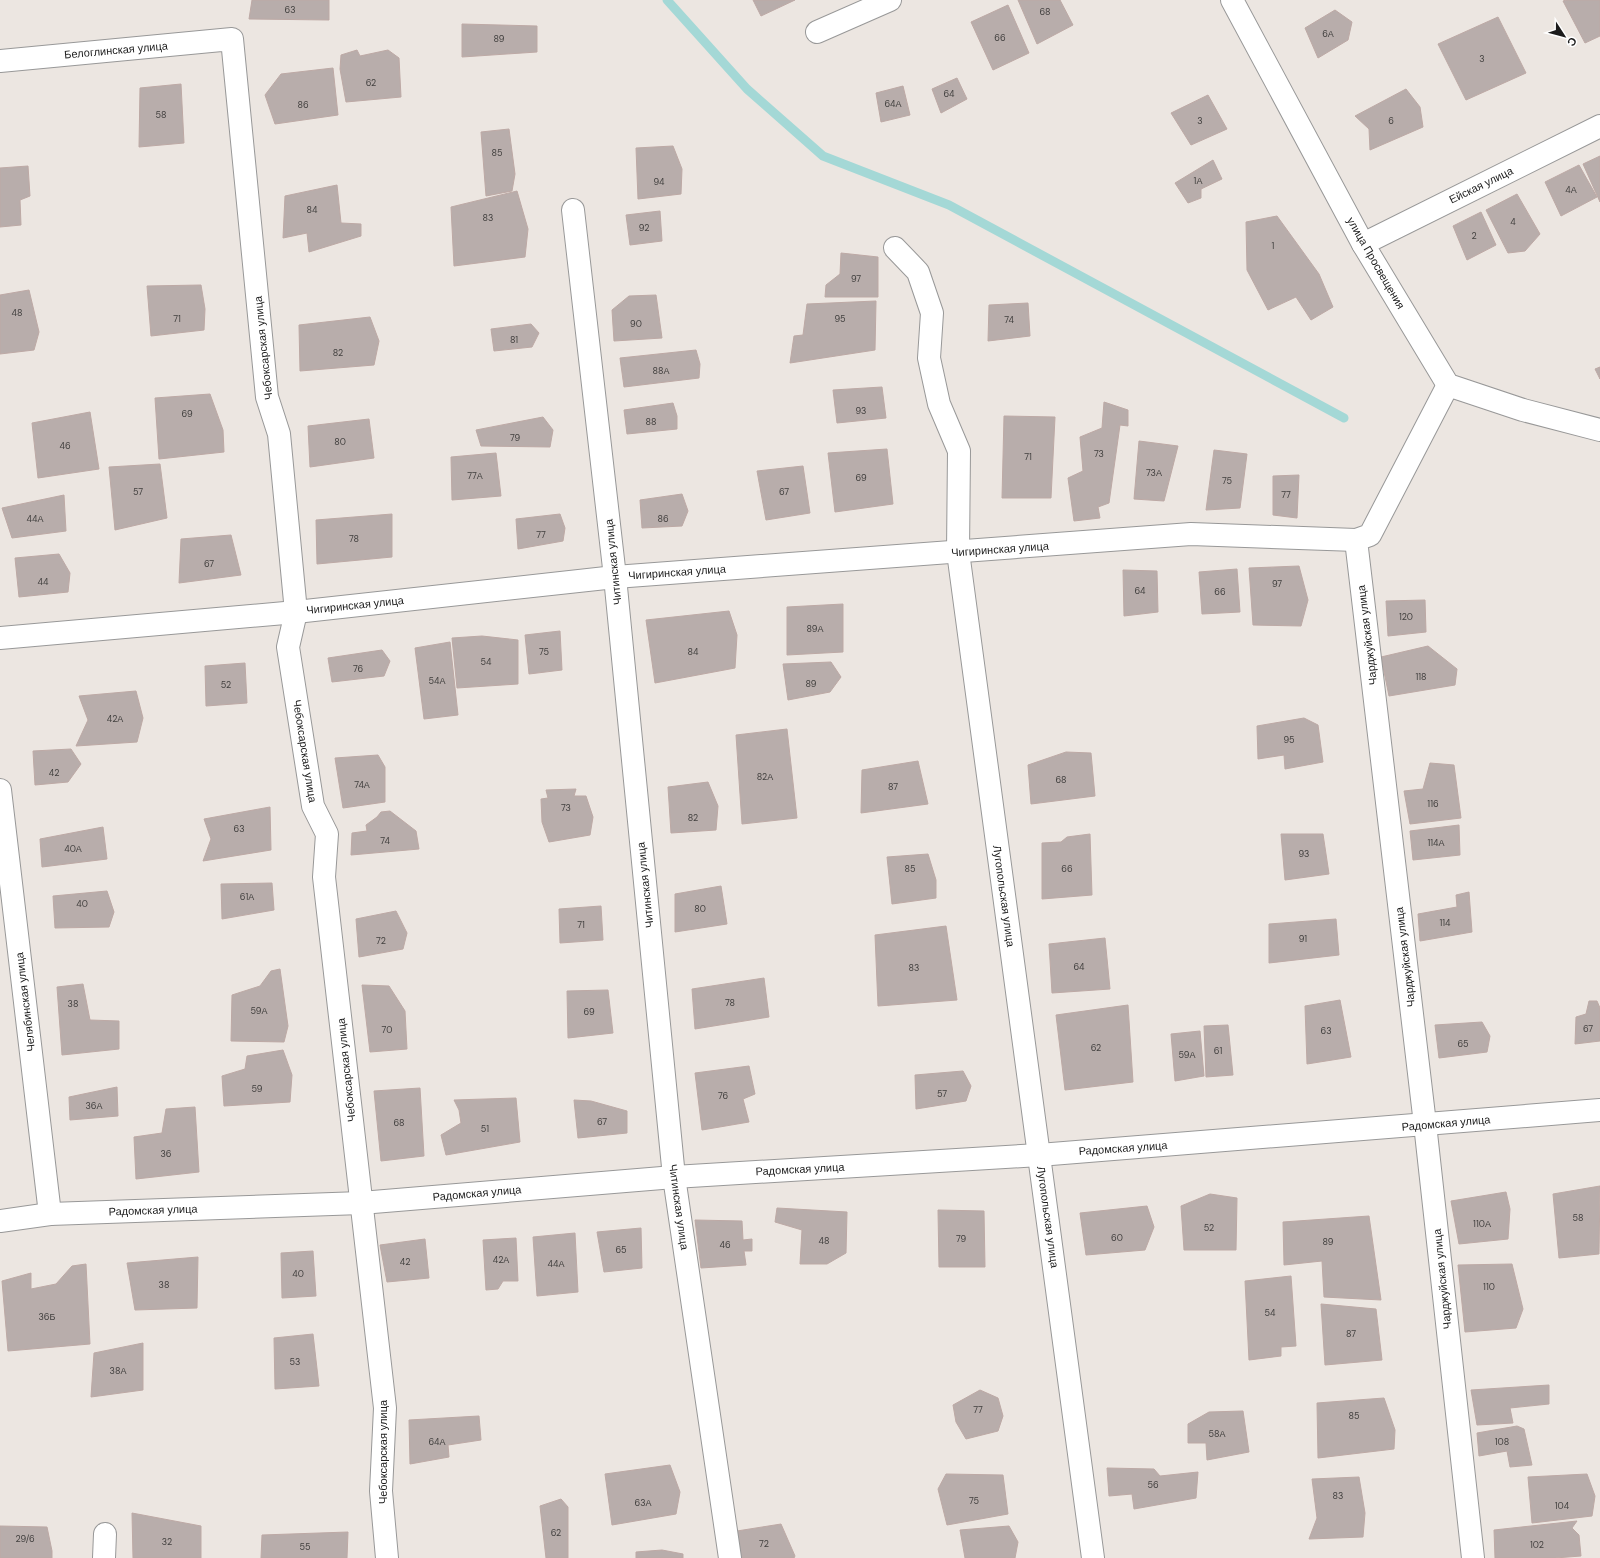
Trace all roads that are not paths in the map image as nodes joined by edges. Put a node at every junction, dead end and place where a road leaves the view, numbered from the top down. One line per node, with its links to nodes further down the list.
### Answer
1 (890, 0): 3 (street)
2 (1232, 0): 8 (street, улица Просвещения)
3 (817, 32)
4 (232, 39): 5 (street, Белоглинская улица); 15 (street, Чебоксарская улица)
5 (0, 61)
6 (1600, 126): 8 (street, Ейская улица)
7 (573, 210): 14 (street, Читинская улица)
8 (1362, 244): 10 (street, улица Просвещения)
9 (895, 248): 13 (street, Лугопольская улица)
10 (1448, 384): 11 (street); 12 (street)
11 (1600, 430)
12 (1356, 540): 13 (street, Чигиринская улица); 19 (street, Чарджуйская улица)
13 (958, 552): 14 (street, Чигиринская улица); 20 (street, Лугопольская улица)
14 (615, 577): 15 (street, Чигиринская улица); 21 (street, Читинская улица)
15 (296, 612): 16 (street, Чигиринская улица); 22 (street, Чебоксарская улица)
16 (0, 638)
17 (0, 790): 23 (street, Челябинская улица)
18 (1600, 1110): 19 (street, Радомская улица)
19 (1425, 1124): 20 (street, Радомская улица); 30 (street, Чарджуйская улица)
20 (1040, 1155): 21 (street, Радомская улица); 29 (street, Лугопольская улица)
21 (674, 1177): 22 (street, Радомская улица); 28 (street, Читинская улица)
22 (361, 1203): 23 (street, Радомская улица); 27 (street, Чебоксарская улица)
23 (50, 1214): 24 (street, Радомская улица)
24 (0, 1222)
25 (105, 1534): 26 (street)
26 (104, 1558)
27 (387, 1558)
28 (730, 1558)
29 (1093, 1558)
30 (1473, 1558)

